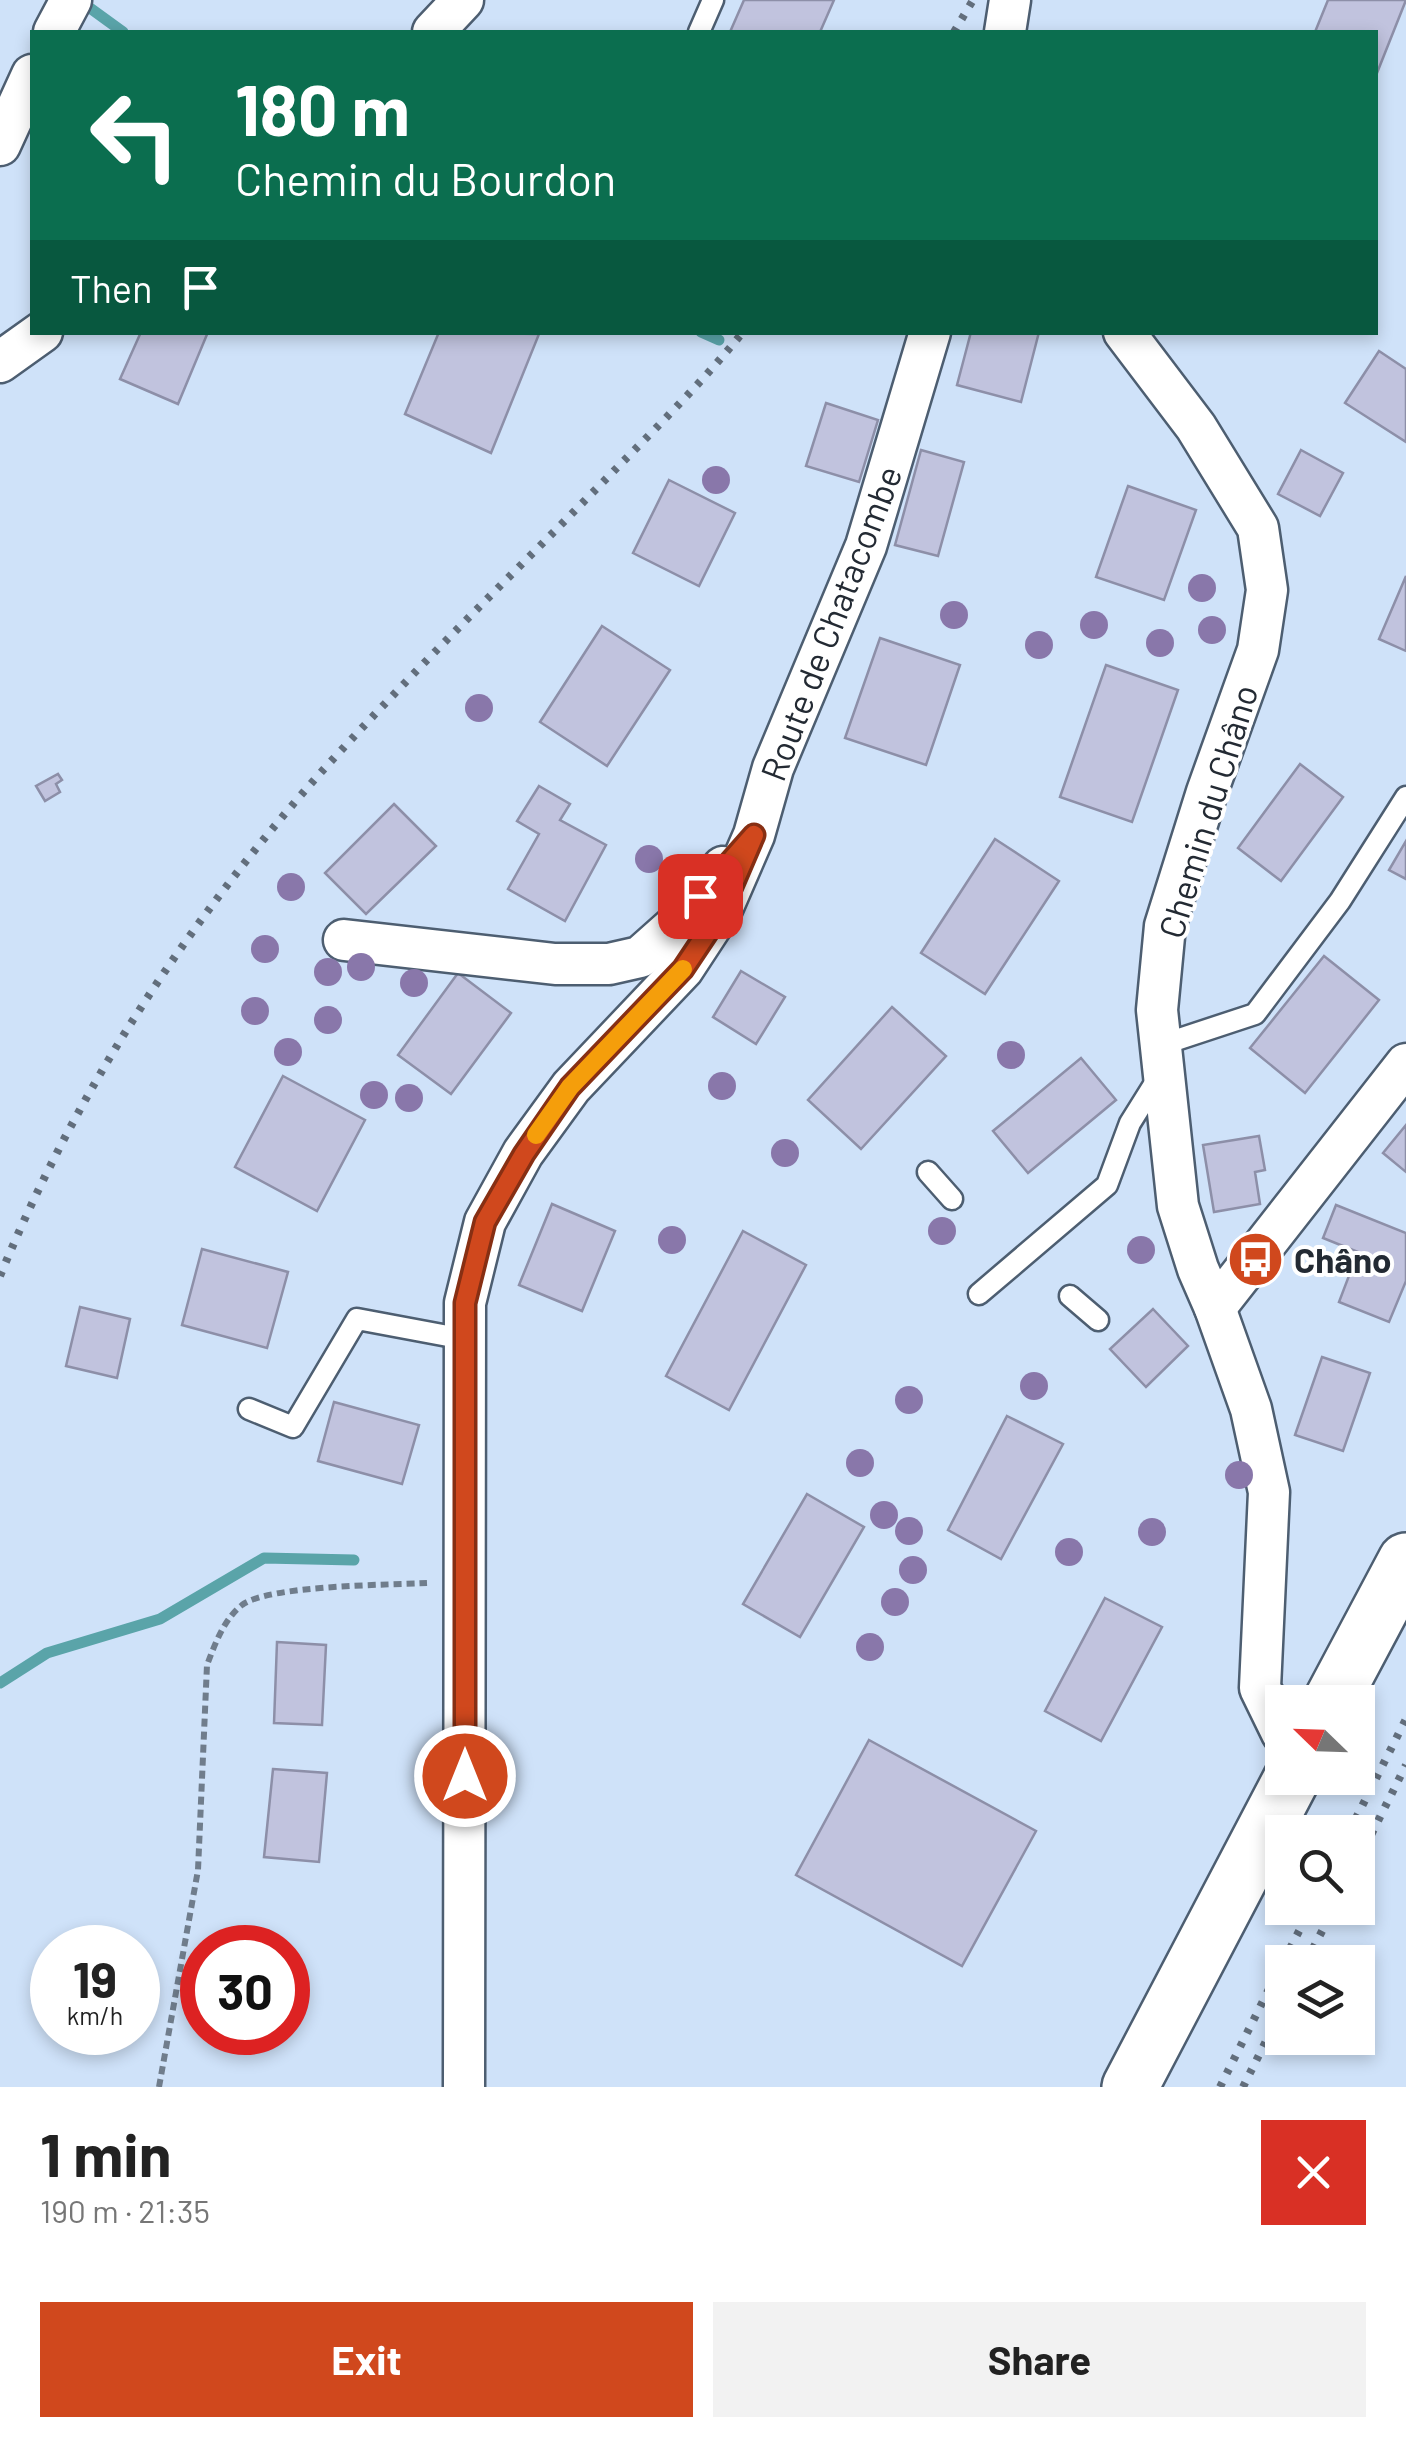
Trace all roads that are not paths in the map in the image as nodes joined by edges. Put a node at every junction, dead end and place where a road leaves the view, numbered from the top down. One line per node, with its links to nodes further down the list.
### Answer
1 (71, 0): 5 (street)
2 (463, 0): 6 (street)
3 (713, 0): 7 (lane)
4 (1010, 0): 8 (street)
5 (55, 30)
6 (435, 30)
7 (700, 30)
8 (1005, 30)
9 (30, 79): 10 (street)
10 (0, 145)
11 (38, 335): 14 (street)
12 (929, 335): 16 (street, Route de Chatacombe)
13 (1126, 335): 18 (street, Chemin du Châno)
14 (0, 362)
15 (1406, 797): 18 (lane)
16 (754, 835): 17 (street); 26 (street, Route de Chatacombe)
17 (344, 940)
18 (1162, 1057): 22 (lane); 24 (street, Chemin du Châno)
19 (1406, 1064): 24 (street)
20 (928, 1172): 21 (lane)
21 (952, 1199)
22 (980, 1294)
23 (1070, 1296): 25 (lane)
24 (1215, 1308): 30 (street, Chemin du Châno)
25 (1098, 1320)
26 (464, 1339): 27 (lane); 32 (street, Route de Chatacombe)
27 (249, 1409)
28 (1406, 1561): 29 (main road)
29 (1340, 1685)
30 (1265, 1698)
31 (1283, 1795): 33 (main road)
32 (464, 2087)
33 (1130, 2087)

